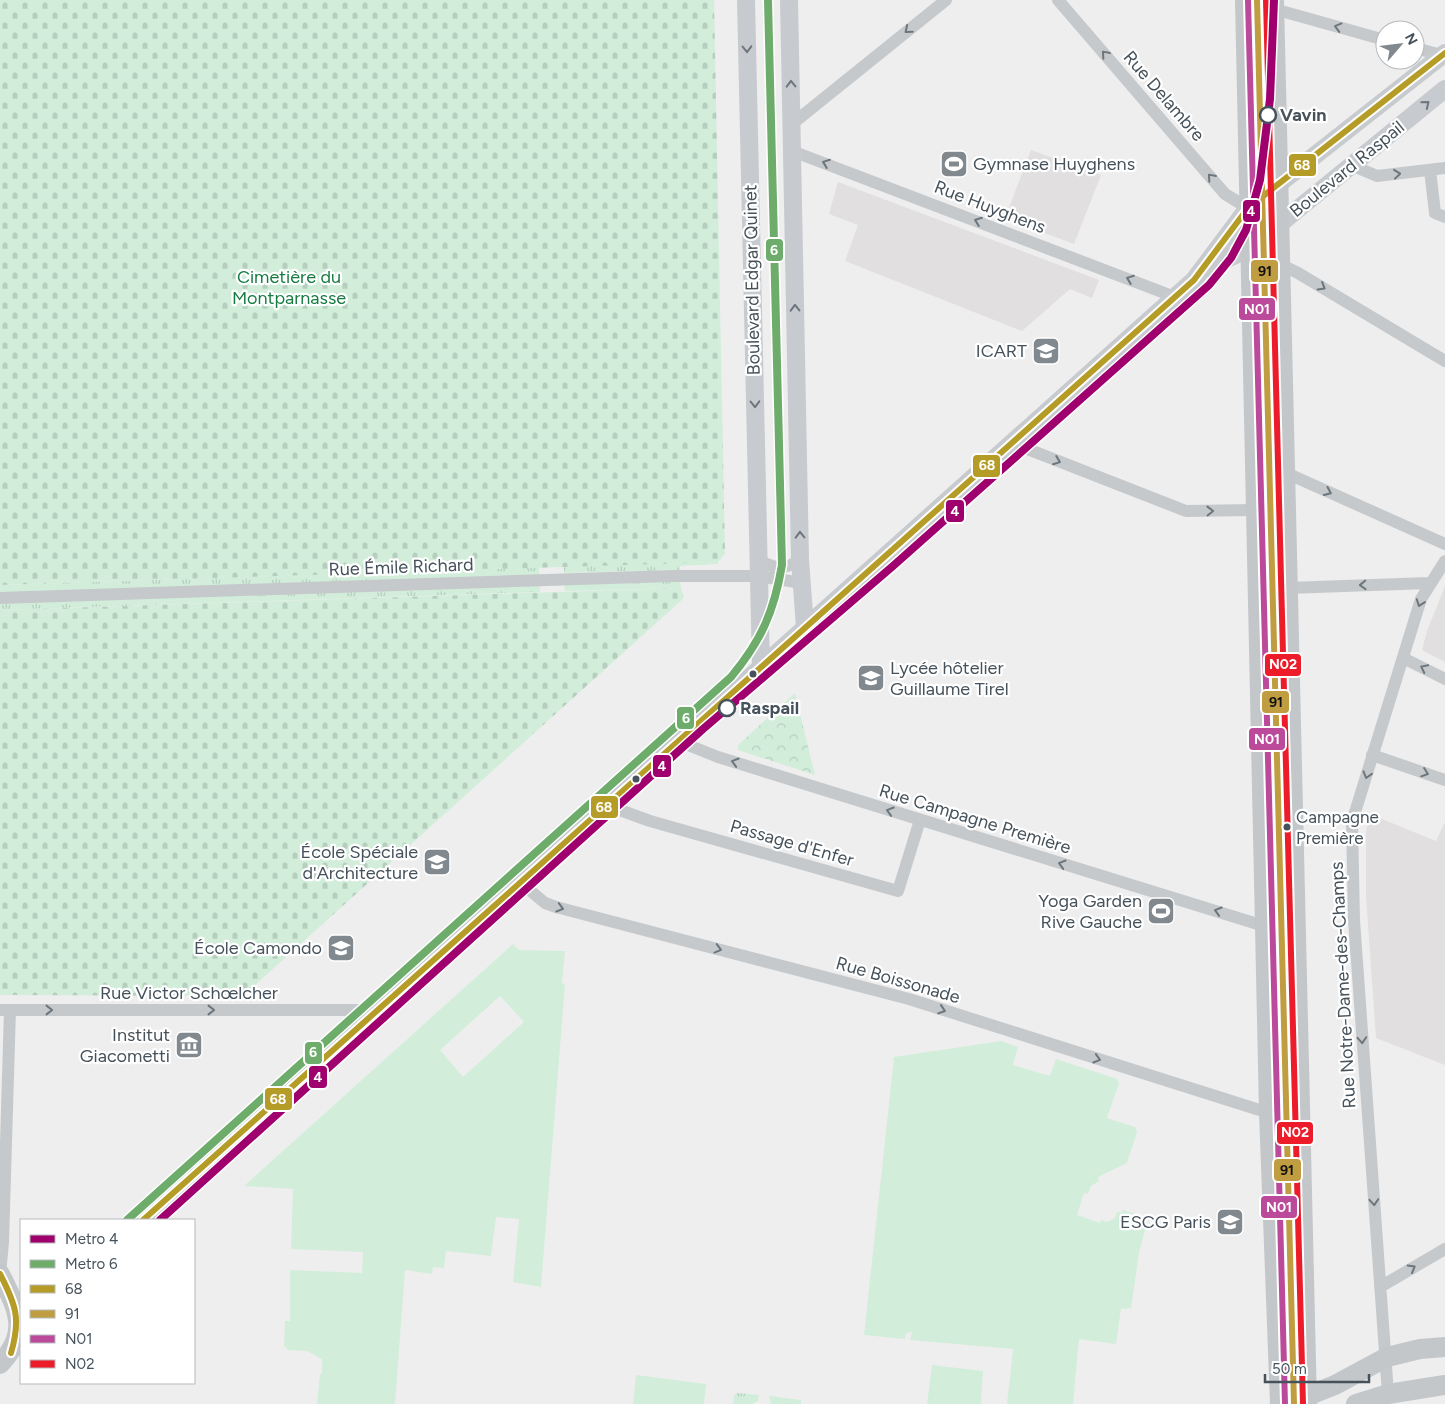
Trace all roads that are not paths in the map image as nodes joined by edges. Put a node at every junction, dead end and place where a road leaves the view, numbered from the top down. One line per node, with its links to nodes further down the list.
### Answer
1 (746, 0): 31 (main road, Boulevard Edgar Quinet, one-way to 31)
2 (789, 0): 11 (main road, one-way to 2)
3 (946, 0): 11 (street, one-way to 11)
4 (1058, 0): 17 (street, Rue Delambre, one-way to 4)
5 (1245, 0): 17 (main road)
6 (1274, 5): 7 (street, one-way to 6); 16 (main road)
7 (1375, 37)
8 (1425, 50): 9 (street)
9 (1444, 55): 16 (main road, Boulevard Raspail)
10 (1445, 89): 13 (main road, Boulevard Raspail, one-way to 10)
11 (792, 124): 12 (main road)
12 (792, 150): 23 (street, Rue Huyghens, one-way to 12); 29 (main road, one-way to 12)
13 (1351, 165): 15 (street, one-way to 15); 19 (main road, Boulevard Raspail)
14 (1445, 168): 15 (street)
15 (1430, 170): 18 (street)
16 (1278, 184): 17 (main road, Boulevard Raspail); 19 (main road)
17 (1248, 208): 20 (main road); 22 (main road, Boulevard Raspail)
18 (1445, 217)
19 (1279, 223): 20 (main road, Boulevard Raspail); 21 (main road)
20 (1249, 249): 21 (street); 22 (main road, Boulevard Raspail); 27 (main road)
21 (1280, 263): 24 (street, one-way to 24); 26 (main road)
22 (1203, 270): 23 (main road, Boulevard Raspail)
23 (1175, 297): 25 (main road, Boulevard Raspail)
24 (1445, 361)
25 (1012, 443): 27 (street, one-way to 27); 36 (main road, Boulevard Raspail)
26 (1284, 472): 28 (street, one-way to 28); 34 (main road)
27 (1255, 510): 46 (main road)
28 (1445, 544)
29 (800, 560): 31 (street); 32 (main road)
30 (1445, 561): 33 (street, Rue Notre-Dame-des-Champs)
31 (758, 568): 32 (street, Rue Émile Richard); 35 (street, Rue Émile Richard); 38 (main road, Boulevard Edgar Quinet)
32 (802, 583): 36 (main road)
33 (1429, 583): 34 (street, one-way to 34); 37 (street, Rue Notre-Dame-des-Champs, one-way to 37)
34 (1288, 588): 60 (main road)
35 (0, 598)
36 (804, 627): 38 (main road, Boulevard Raspail)
37 (1403, 658): 39 (street, one-way to 37); 41 (street, Rue Notre-Dame-des-Champs)
38 (761, 666): 40 (main road, Boulevard Raspail)
39 (1445, 678)
40 (678, 741): 43 (main road, Boulevard Raspail); 44 (street, Rue Campagne Première, one-way to 40)
41 (1372, 755): 42 (street, one-way to 42); 53 (street, Rue Notre-Dame-des-Champs, one-way to 53)
42 (1445, 780)
43 (606, 805): 44 (street, Passage d'Enfer); 45 (main road, Boulevard Raspail)
44 (920, 820): 46 (street, Rue Campagne Première, one-way to 44)
45 (520, 882): 48 (main road, Boulevard Raspail); 49 (street, Rue Boissonade, one-way to 49)
46 (1264, 926): 49 (main road)
47 (5, 1010): 48 (street, Rue Victor Schœlcher, one-way to 48); 52 (street)
48 (377, 1010): 50 (main road, Boulevard Raspail)
49 (1269, 1113): 61 (main road)
50 (144, 1219)
51 (1445, 1249): 53 (street, one-way to 51)
52 (0, 1274): 54 (main road)
53 (1380, 1287): 57 (street, Rue Notre-Dame-des-Champs)
54 (20, 1313): 56 (main road)
55 (1445, 1347): 57 (main road)
56 (11, 1352)
57 (1387, 1357): 59 (street, Rue Notre-Dame-des-Champs); 60 (main road)
58 (1445, 1384): 59 (main road)
59 (1388, 1394): 62 (main road)
60 (1302, 1401)
61 (1280, 1404)
62 (1356, 1404)

